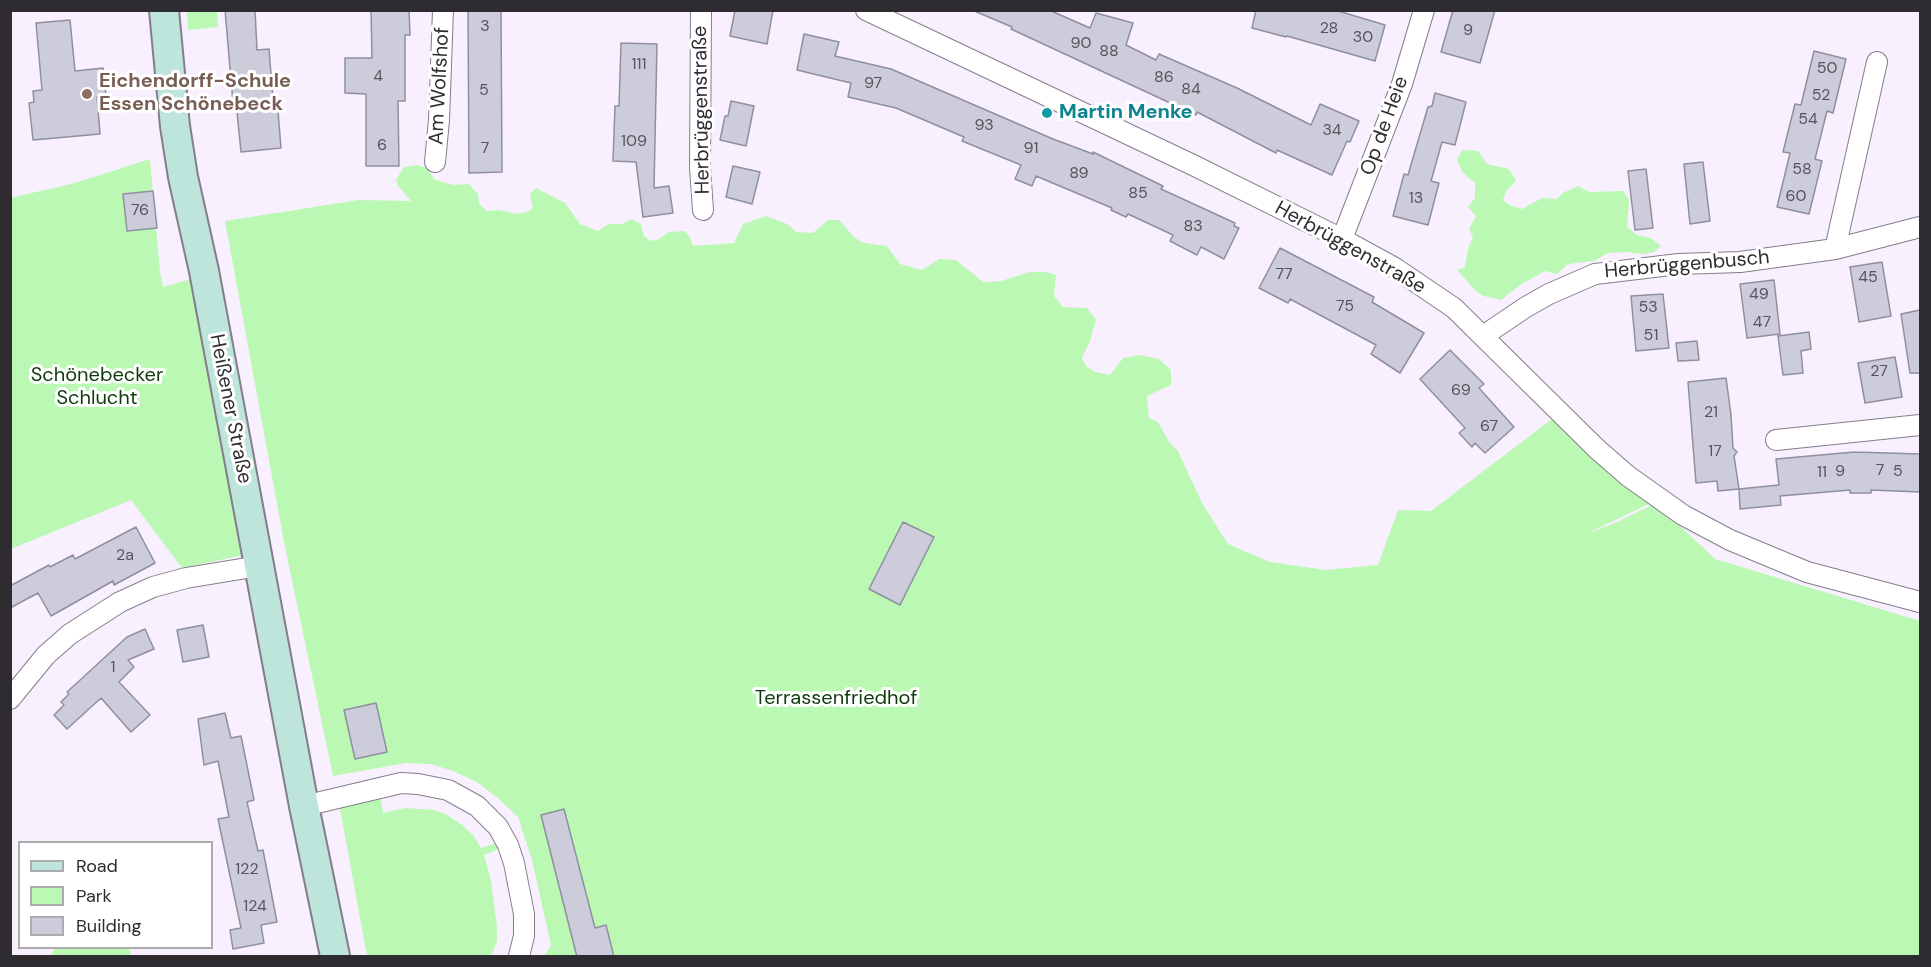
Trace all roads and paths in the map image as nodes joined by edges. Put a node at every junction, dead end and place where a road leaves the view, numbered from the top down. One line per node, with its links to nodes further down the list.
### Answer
1 (164, 10): 15 (street, Heißener Straße)
2 (443, 10): 7 (street, Am Wolfshof)
3 (701, 10): 8 (street, Herbrüggenstraße)
4 (866, 10): 10 (street, Herbrüggenstraße)
5 (1424, 10): 10 (street, Op de Heie)
6 (1877, 62): 11 (street)
7 (435, 162)
8 (704, 210)
9 (1920, 227): 11 (street, Herbrüggenbusch)
10 (1342, 239): 12 (street, Herbrüggenstraße)
11 (1835, 249): 12 (street, Herbrüggenbusch)
12 (1483, 336): 16 (street, Herbrüggenstraße)
13 (1920, 424): 14 (street)
14 (1776, 440)
15 (259, 566): 17 (street); 18 (street, Heißener Straße)
16 (1920, 602)
17 (10, 699)
18 (304, 806): 19 (street, Heißener Straße); 20 (street)
19 (335, 957)
20 (519, 957)

